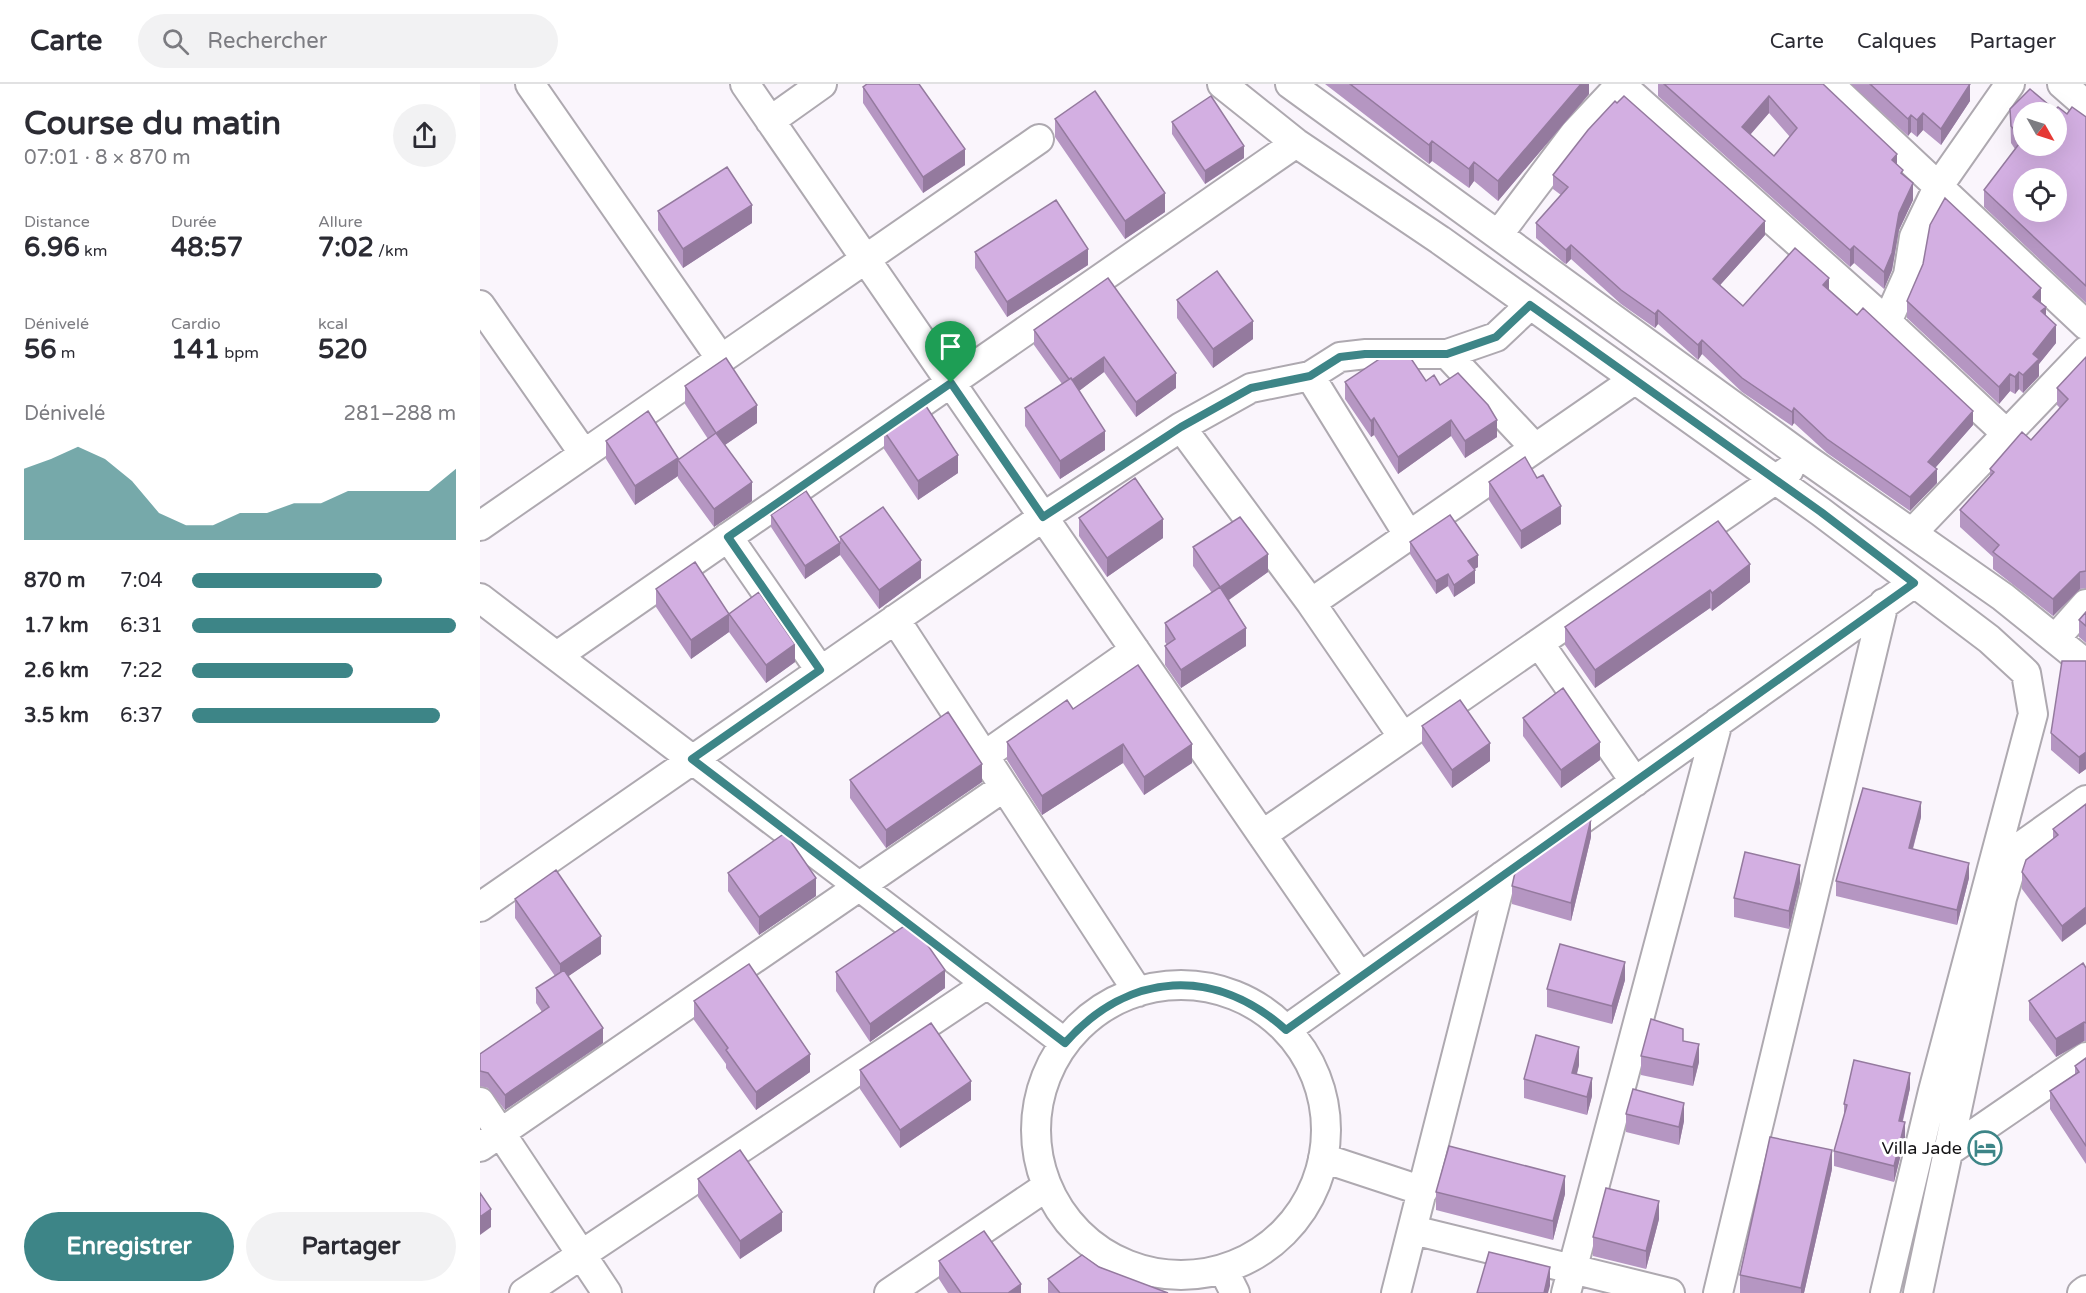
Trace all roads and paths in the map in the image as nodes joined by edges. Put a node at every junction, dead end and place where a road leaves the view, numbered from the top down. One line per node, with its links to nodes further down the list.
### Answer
1 (530, 84): 23 (street)
2 (745, 84): 11 (street)
3 (822, 84): 11 (street)
4 (1222, 84): 12 (street)
5 (1292, 84): 12 (street); 15 (street)
6 (1620, 84): 15 (street); 19 (street)
7 (1829, 84): 14 (street)
8 (2010, 84): 14 (street)
9 (2062, 84): 10 (street)
10 (2086, 105)
11 (770, 120): 16 (street)
12 (1287, 135): 18 (street); 26 (street)
13 (1039, 139): 16 (street)
14 (1938, 187): 19 (street); 20 (street)
15 (1498, 235): 31 (street)
16 (866, 259): 23 (street); 26 (street)
17 (480, 305): 30 (street)
18 (1530, 305): 22 (street); 25 (street)
19 (1887, 322): 28 (street)
20 (2086, 325)
21 (2086, 351): 28 (street)
22 (1447, 354): 24 (street); 29 (street)
23 (721, 359): 30 (street)
24 (1310, 376): 27 (street); 36 (street)
25 (1634, 380): 29 (street); 32 (street)
26 (951, 383): 33 (street); 37 (street)
27 (1181, 427): 33 (street); 40 (street)
28 (2008, 435): 35 (street)
29 (1535, 448): 36 (street)
30 (584, 454): 34 (street)
31 (1805, 458): 32 (street); 35 (street)
32 (1774, 480): 38 (street); 45 (street)
33 (1043, 517): 43 (street); 46 (street)
34 (480, 526)
35 (1912, 533): 44 (street)
36 (1409, 536): 40 (street)
37 (728, 537): 47 (street); 49 (street)
38 (1914, 583): 41 (street); 84 (street)
39 (480, 598): 47 (street)
40 (1311, 603): 51 (street)
41 (1884, 603): 50 (street); 83 (street)
42 (2086, 604): 44 (street)
43 (895, 619): 49 (street); 52 (street)
44 (2055, 639): 48 (street)
45 (1539, 643): 51 (street); 54 (street)
46 (1135, 650): 52 (street); 57 (street)
47 (557, 656): 53 (street)
48 (2086, 664)
49 (820, 670): 53 (street)
50 (1718, 722): 54 (street); 76 (street)
51 (1403, 737): 57 (street)
52 (984, 756): 55 (street)
53 (692, 759): 59 (street); 60 (street)
54 (1635, 782): 58 (street)
55 (1004, 787): 59 (street); 63 (street)
56 (2086, 800): 69 (street)
57 (1262, 835): 61 (street)
58 (1502, 876): 61 (street); 72 (street)
59 (859, 886): 62 (street); 68 (street)
60 (480, 907)
61 (1360, 977): 64 (street)
62 (987, 984): 65 (street); 74 (street)
63 (1138, 992): 64 (street); 65 (street)
64 (1286, 1030): 70 (street)
65 (1065, 1043): 71 (street)
66 (2086, 1057): 69 (street)
67 (480, 1102): 68 (street)
68 (490, 1140): 74 (street)
69 (1949, 1151): 85 (street)
70 (1323, 1158): 72 (street); 75 (street)
71 (1046, 1187): 75 (street); 80 (street)
72 (1423, 1191): 73 (street)
73 (1413, 1230): 76 (street); 81 (street)
74 (581, 1254): 78 (street); 79 (street)
75 (1229, 1281)
76 (1569, 1281): 82 (street)
77 (2086, 1290): 86 (street)
78 (524, 1293)
79 (607, 1293)
80 (889, 1293)
81 (1396, 1293)
82 (1671, 1293)
83 (1718, 1293)
84 (1886, 1293)
85 (1918, 1293)
86 (2082, 1293)

